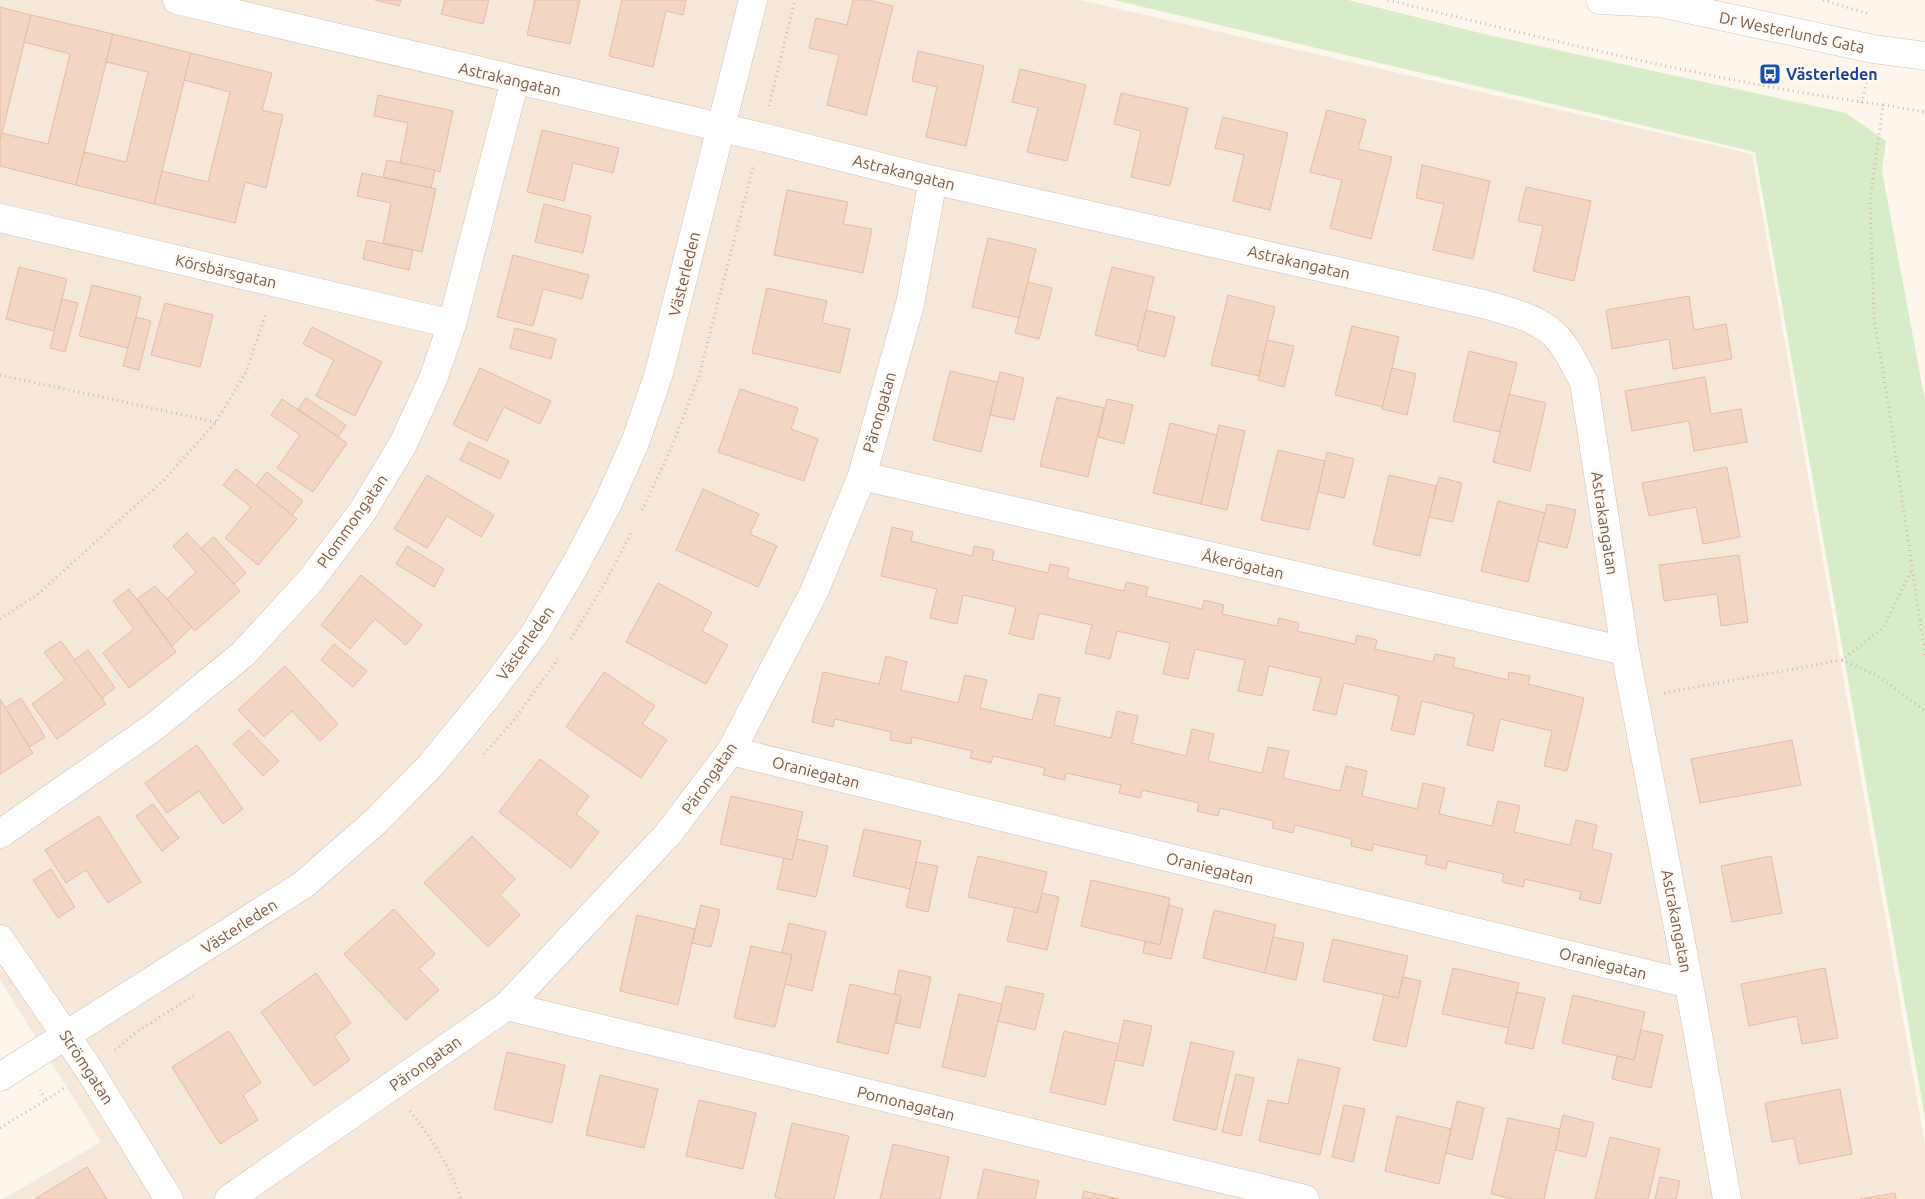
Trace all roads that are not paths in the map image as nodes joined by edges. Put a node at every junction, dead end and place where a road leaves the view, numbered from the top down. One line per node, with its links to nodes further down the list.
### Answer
1 (177, 0): 6 (street, Astrakangatan)
2 (753, 0): 7 (street, Västerleden)
3 (1600, 0): 4 (street, Dr Westerlunds Gata)
4 (1656, 1): 5 (street, Dr Westerlunds Gata)
5 (1925, 56)
6 (516, 80): 7 (street, Astrakangatan); 10 (street, Plommongatan)
7 (720, 128): 8 (street, Astrakangatan); 18 (street, Västerleden)
8 (933, 180): 11 (street, Pärongatan); 12 (street, Astrakangatan)
9 (0, 218): 10 (street, Körsbärsgatan)
10 (452, 324): 14 (street, Plommongatan)
11 (862, 476): 12 (street, Åkerögatan); 13 (street, Pärongatan)
12 (1625, 651): 16 (street, Astrakangatan)
13 (731, 751): 16 (street, Oraniegatan); 17 (street, Pärongatan)
14 (0, 834)
15 (0, 939): 18 (street, Strömgatan)
16 (1689, 984): 23 (street, Astrakangatan)
17 (507, 1006): 21 (street, Pärongatan); 22 (street, Pomonagatan)
18 (67, 1036): 19 (street, Västerleden); 20 (street, Strömgatan)
19 (0, 1078)
20 (169, 1199)
21 (229, 1199)
22 (1305, 1199)
23 (1726, 1199)

